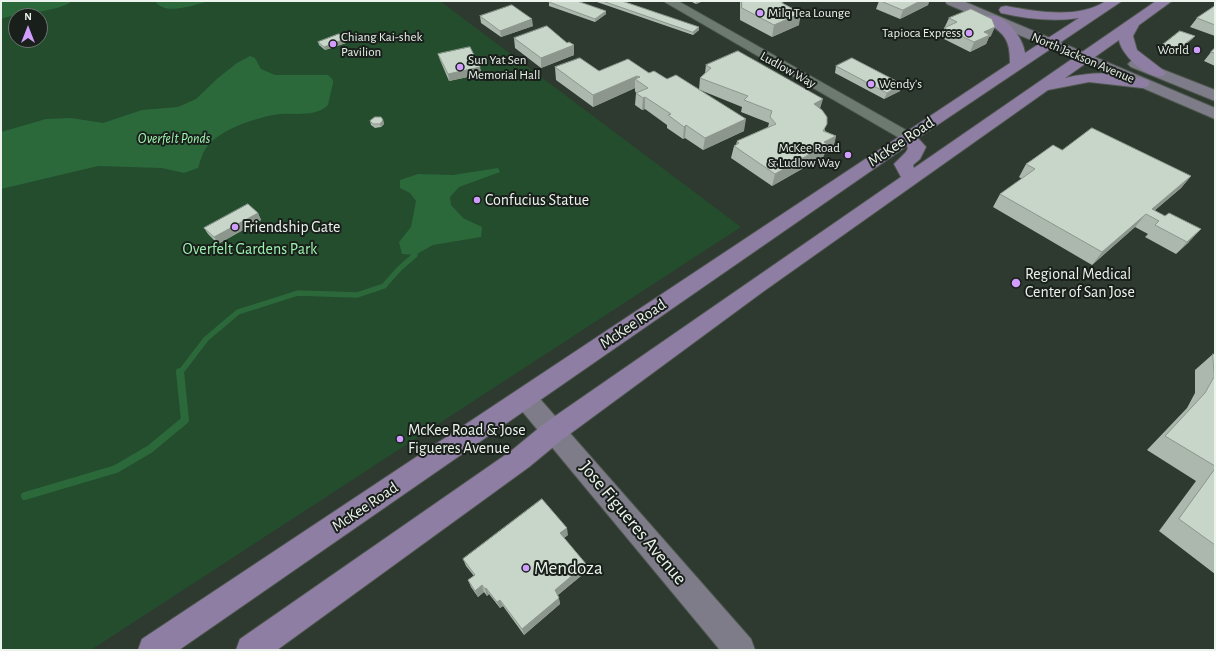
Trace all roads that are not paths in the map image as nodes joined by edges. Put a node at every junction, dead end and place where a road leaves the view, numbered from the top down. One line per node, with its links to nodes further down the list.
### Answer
1 (670, 1): 17 (street, Ludlow Way)
2 (952, 1): 7 (main road, North Jackson Avenue)
3 (985, 1): 6 (main road, North Jackson Avenue)
4 (1165, 1): 8 (main road, McKee Road)
5 (1110, 4): 6 (main road); 10 (main road, McKee Road)
6 (1006, 10): 10 (main road, North Jackson Avenue)
7 (992, 19): 9 (main road, North Jackson Avenue); 11 (main road)
8 (1134, 23): 10 (main road, McKee Road); 12 (main road)
9 (1049, 43): 10 (main road, North Jackson Avenue); 10 (main road, McKee Road); 11 (main road, McKee Road)
10 (1091, 47): 12 (main road, North Jackson Avenue); 13 (main road, North Jackson Avenue); 14 (main road, McKee Road)
11 (1018, 64): 17 (main road, McKee Road)
12 (1158, 73): 15 (main road, North Jackson Avenue)
13 (1142, 83): 14 (main road); 16 (main road, North Jackson Avenue)
14 (1040, 88): 18 (main road, McKee Road)
15 (1215, 96)
16 (1215, 114)
17 (908, 137): 18 (main road); 19 (main road, McKee Road)
18 (911, 179): 20 (main road, McKee Road)
19 (525, 398): 20 (main road, Jose Figueres Avenue); 21 (main road, McKee Road)
20 (554, 431): 22 (main road, McKee Road); 23 (main road, Jose Figueres Avenue)
21 (153, 650)
22 (251, 650)
23 (740, 650)

